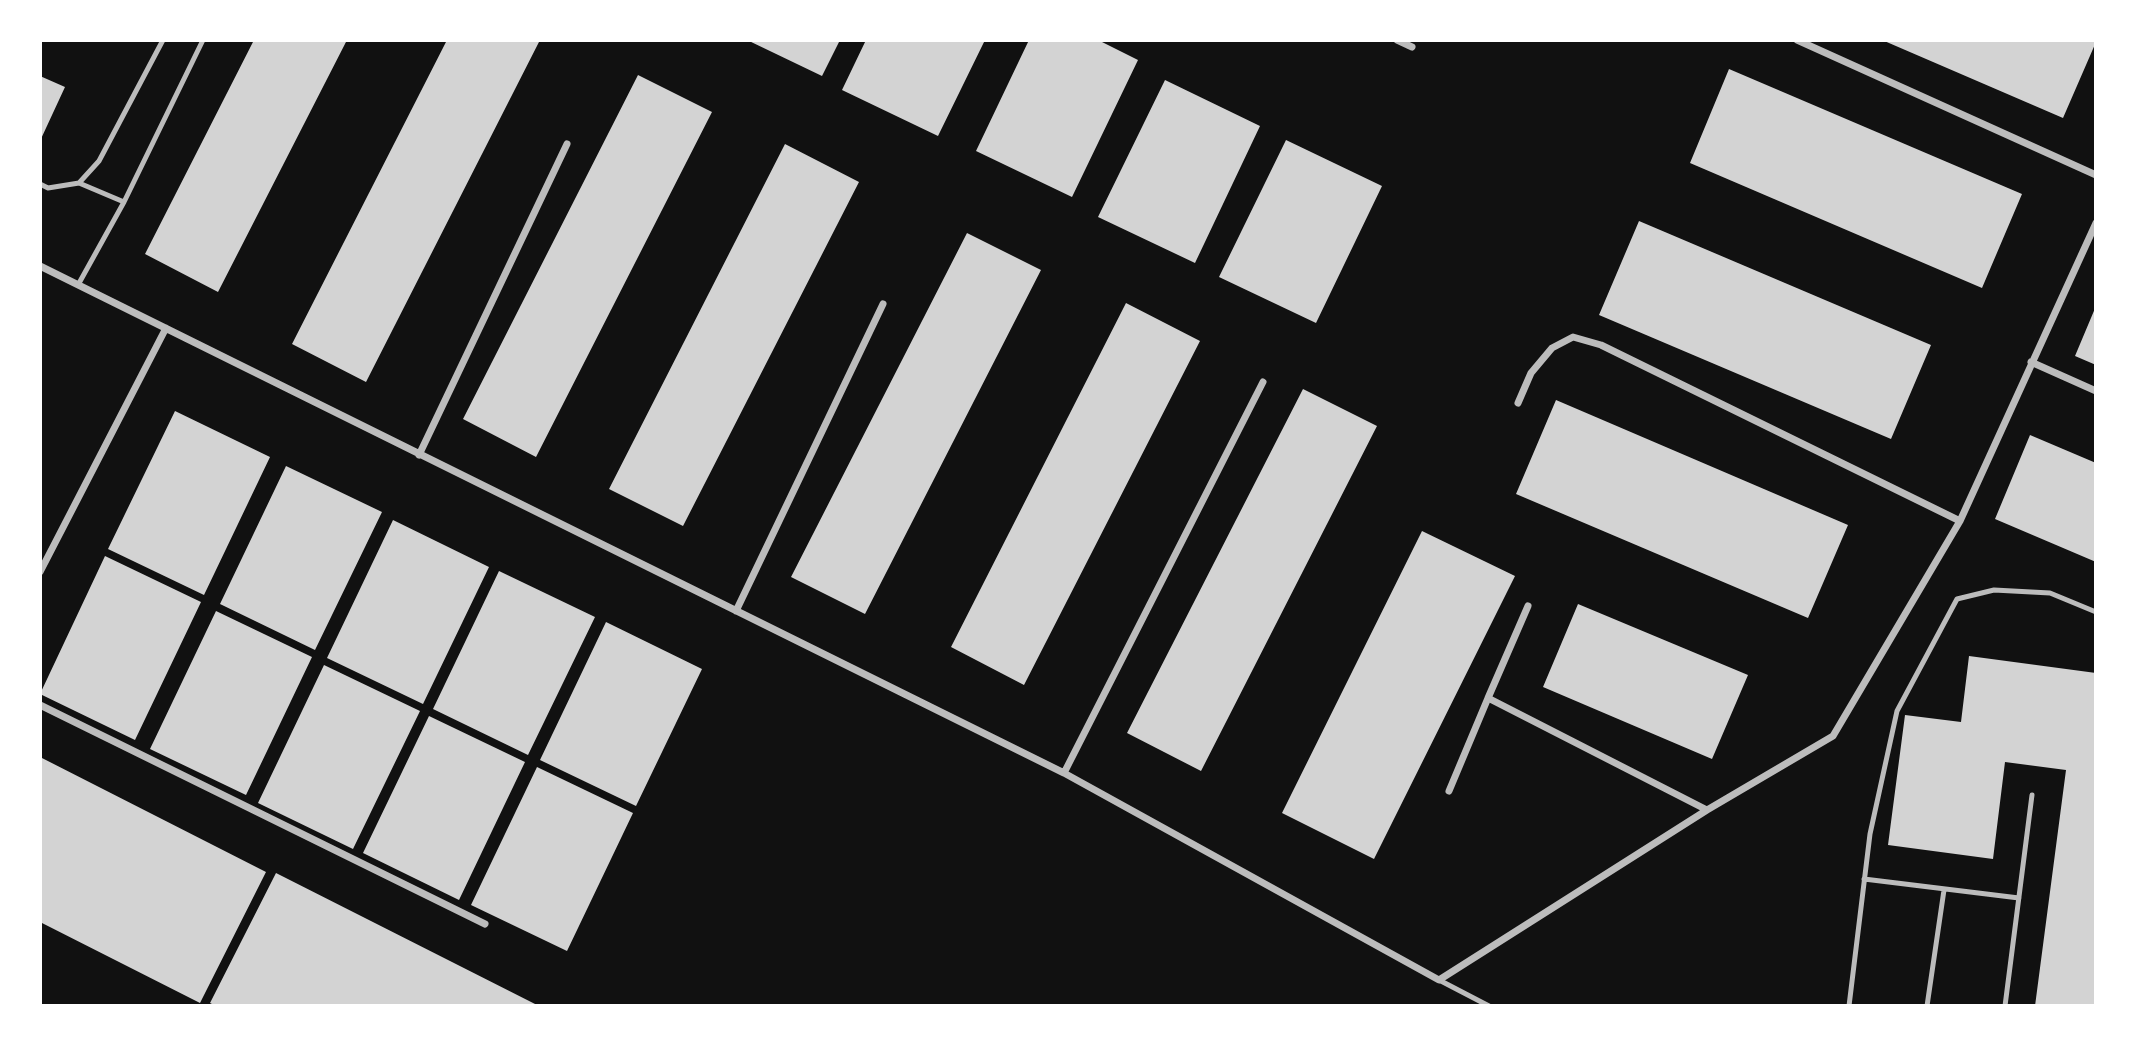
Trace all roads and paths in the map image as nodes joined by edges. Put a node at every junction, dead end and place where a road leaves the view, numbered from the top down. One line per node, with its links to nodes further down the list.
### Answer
1 (163, 40): 8 (lane)
2 (203, 40): 10 (lane)
3 (1397, 40): 5 (street)
4 (1797, 40): 7 (street)
5 (1412, 47)
6 (567, 145): 20 (street)
7 (2096, 175)
8 (79, 183): 9 (lane); 10 (lane)
9 (40, 184)
10 (124, 202): 13 (lane)
11 (2096, 223): 16 (street)
12 (40, 266): 13 (street)
13 (78, 285): 15 (street)
14 (883, 304): 24 (street)
15 (166, 328): 20 (street); 22 (street)
16 (2031, 362): 18 (street); 21 (street)
17 (1263, 382): 28 (street)
18 (2096, 391)
19 (1518, 403): 21 (street)
20 (419, 455): 24 (street)
21 (1960, 520): 31 (street)
22 (40, 572)
23 (1528, 606): 26 (street)
24 (736, 611): 28 (street)
25 (2096, 612): 32 (lane)
26 (1488, 698): 29 (street); 31 (street)
27 (40, 705): 35 (street)
28 (1064, 773): 36 (street)
29 (1449, 791)
30 (2032, 795): 34 (lane)
31 (1707, 810): 36 (street)
32 (1864, 879): 33 (lane); 38 (lane)
33 (1944, 890): 34 (lane); 39 (lane)
34 (2019, 898): 40 (lane)
35 (485, 925)
36 (1440, 980): 37 (lane)
37 (1489, 1006)
38 (1849, 1006)
39 (1927, 1006)
40 (2005, 1006)

